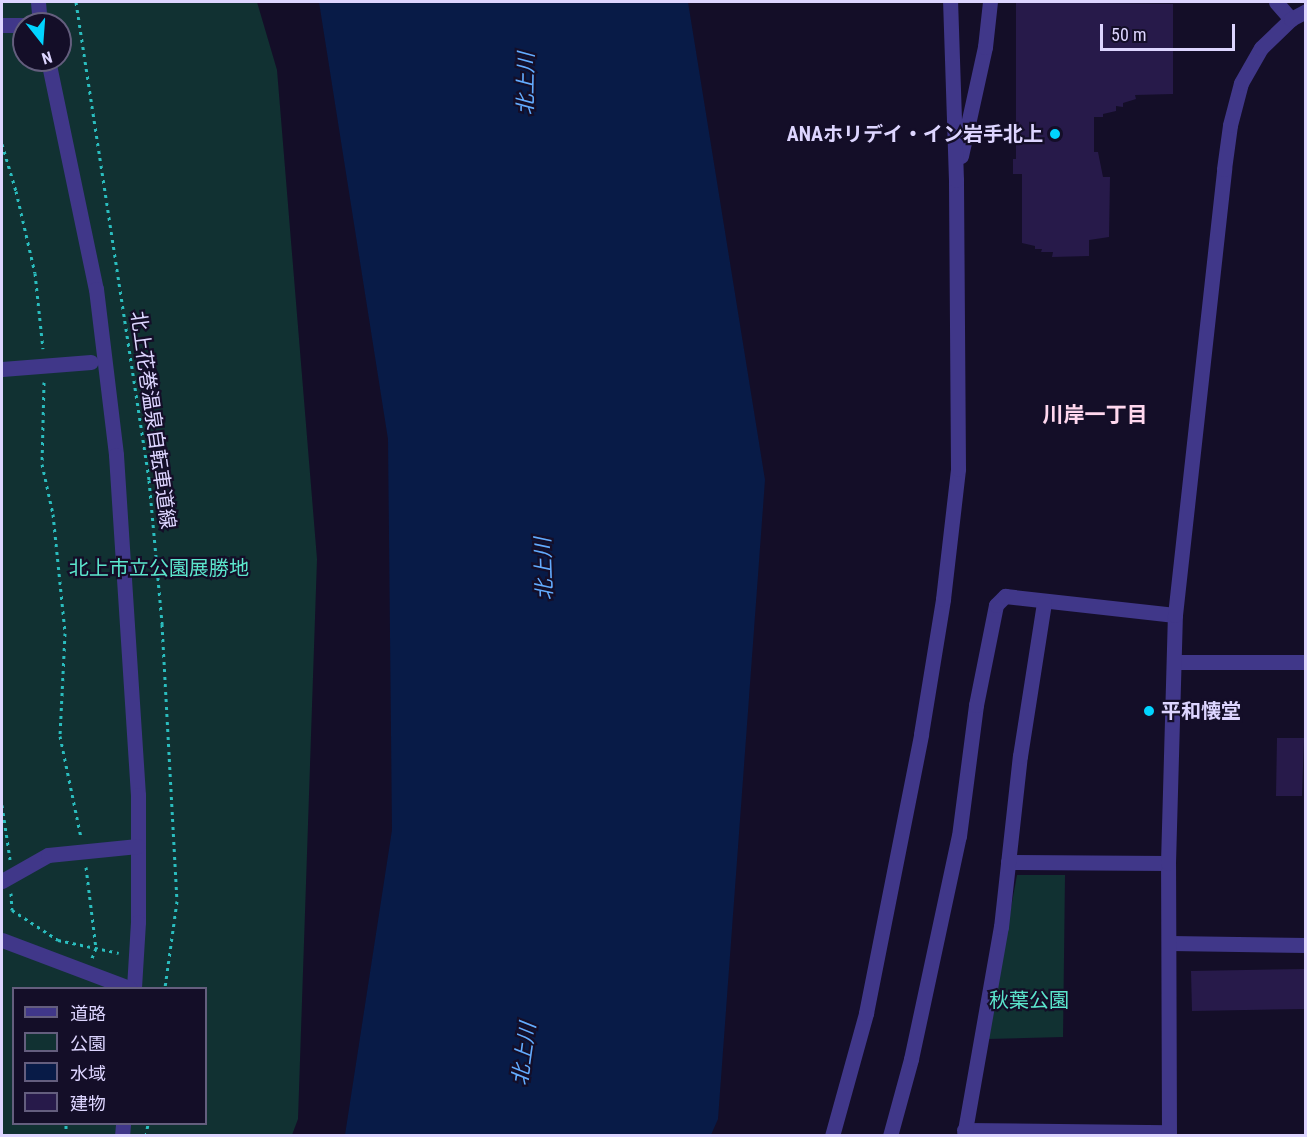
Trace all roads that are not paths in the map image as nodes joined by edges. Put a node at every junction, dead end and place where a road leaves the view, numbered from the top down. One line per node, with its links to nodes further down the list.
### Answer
1 (950, 2): 7 (street)
2 (990, 2): 7 (street)
3 (1276, 2): 5 (street)
4 (1305, 11): 5 (street)
5 (1291, 19): 11 (street)
6 (51, 72): 14 (street)
7 (956, 180): 25 (street)
8 (91, 362): 9 (street)
9 (2, 369)
10 (1044, 603): 11 (street); 15 (street); 26 (street)
11 (1175, 615): 12 (street)
12 (1174, 662): 13 (street); 16 (street)
13 (1305, 662)
14 (138, 846): 17 (street); 22 (street)
15 (1008, 862): 16 (street); 23 (street)
16 (1168, 863): 19 (street)
17 (6, 884)
18 (2, 940): 21 (street)
19 (1170, 943): 20 (street); 24 (street)
20 (1305, 945)
21 (126, 987)
22 (134, 987)
23 (964, 1133): 24 (street)
24 (1169, 1134)
25 (832, 1136)
26 (890, 1136)

